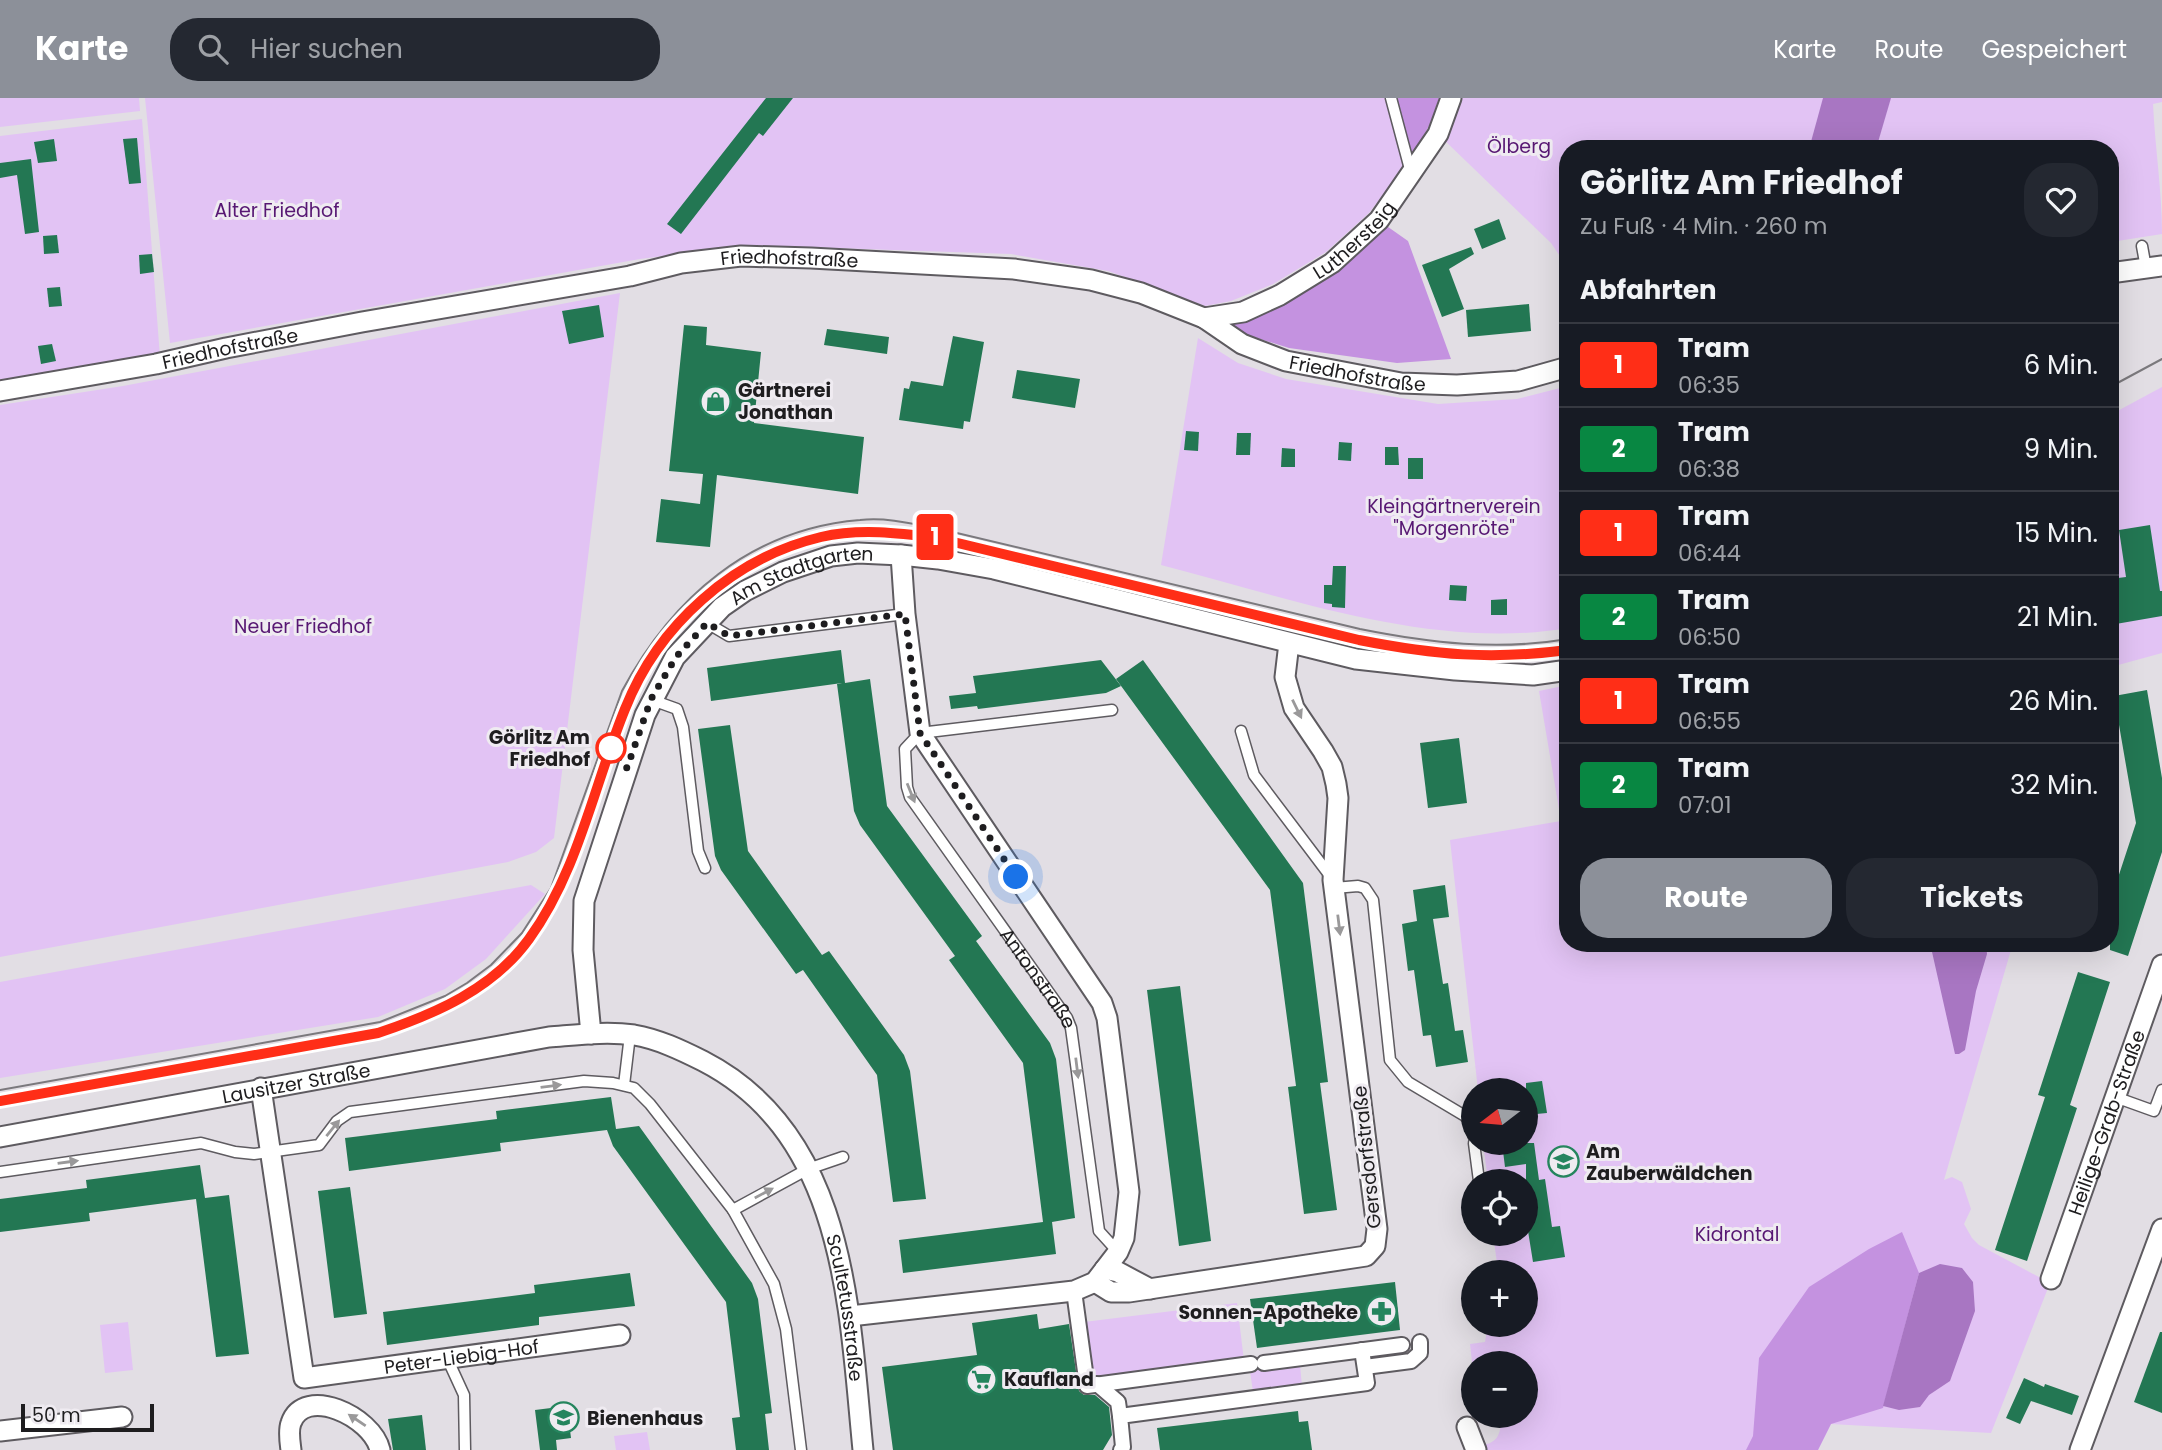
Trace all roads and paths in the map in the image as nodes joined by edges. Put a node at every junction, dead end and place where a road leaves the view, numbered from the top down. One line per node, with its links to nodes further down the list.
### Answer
1 (1391, 98): 3 (lane)
2 (1451, 98): 3 (street, Luthersteig)
3 (1411, 173): 7 (street, Luthersteig)
4 (2143, 246): 5 (lane)
5 (2154, 267): 6 (street)
6 (2119, 272)
7 (1204, 318): 8 (street, Friedhofstraße); 9 (street, Friedhofstraße)
8 (1559, 370)
9 (0, 391)
10 (901, 555): 11 (street, Antonstraße); 12 (street, Am Stadtgarten); 13 (street, Am Stadtgarten)
11 (905, 614): 12 (lane, Am Stadtgarten); 18 (street, Antonstraße)
12 (707, 623): 15 (street, Am Stadtgarten)
13 (1289, 643): 14 (street, Am Stadtgarten); 20 (street, Gersdorfstraße, one-way to 20)
14 (1559, 671)
15 (651, 699): 19 (lane); 22 (street, Am Stadtgarten)
16 (1112, 710): 18 (lane)
17 (1241, 732): 20 (lane, Gersdorfstraße)
18 (920, 733): 36 (street, Antonstraße); 36 (lane, Antonstraße, one-way to 36)
19 (705, 868)
20 (1334, 884): 28 (lane); 37 (street, Gersdorfstraße, one-way to 37)
21 (2162, 965): 27 (street, Heilige-Grab-Straße)
22 (591, 1034): 23 (street, Scultetusstraße); 25 (street, Lausitzer Straße)
23 (630, 1035): 24 (lane); 32 (street, Scultetusstraße)
24 (624, 1085): 30 (lane, one-way to 24); 34 (lane)
25 (261, 1088): 29 (street, Lausitzer Straße); 30 (street)
26 (2162, 1090): 27 (lane)
27 (2115, 1097): 38 (street, Heilige-Grab-Straße)
28 (1461, 1114)
29 (0, 1137)
30 (272, 1152): 33 (lane, one-way to 30); 47 (street)
31 (843, 1157): 32 (lane)
32 (808, 1169): 34 (lane, one-way to 32); 40 (street, Scultetusstraße)
33 (0, 1172)
34 (733, 1210): 57 (lane)
35 (2162, 1229): 61 (street)
36 (1118, 1252): 37 (street, Antonstraße)
37 (1100, 1276): 39 (street)
38 (2051, 1279)
39 (1073, 1291): 40 (street); 48 (street)
40 (850, 1316): 58 (street, Scultetusstraße)
41 (620, 1335): 45 (street, Peter-Liebig-Hof)
42 (1420, 1342): 46 (street)
43 (1402, 1345): 44 (street)
44 (1362, 1350): 46 (street); 48 (street)
45 (447, 1358): 47 (street, Peter-Liebig-Hof); 56 (lane)
46 (1365, 1367): 50 (street)
47 (304, 1378): 49 (street)
48 (1097, 1384): 50 (street)
49 (308, 1408): 54 (street); 55 (street, one-way to 49)
50 (1120, 1416): 59 (street)
51 (122, 1417): 53 (street)
52 (1467, 1428): 60 (street)
53 (0, 1431)
54 (291, 1450)
55 (380, 1450)
56 (466, 1450)
57 (801, 1450)
58 (863, 1450)
59 (1121, 1450)
60 (1476, 1450)
61 (2080, 1450)

